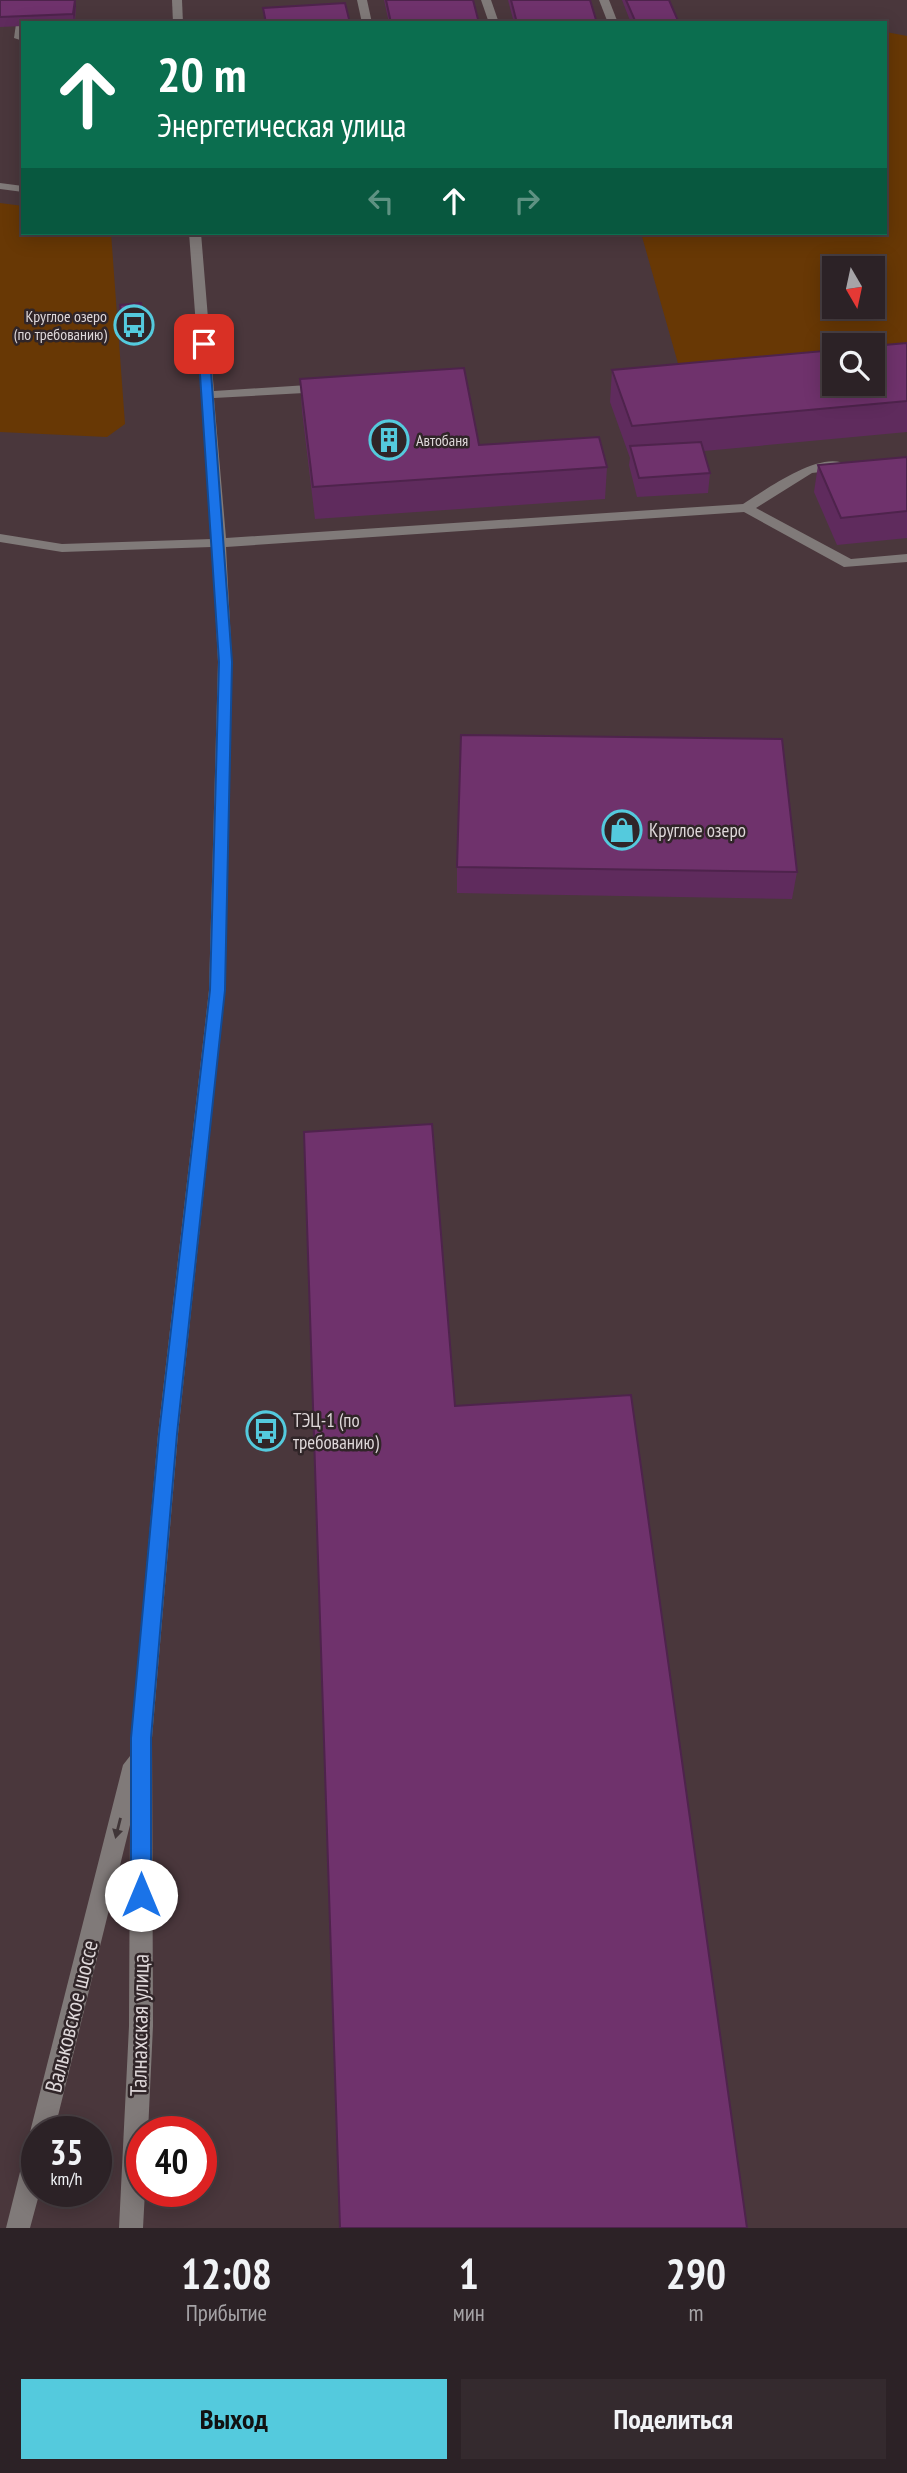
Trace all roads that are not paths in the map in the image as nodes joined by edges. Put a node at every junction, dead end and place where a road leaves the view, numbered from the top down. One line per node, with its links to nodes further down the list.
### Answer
1 (177, 0): 5 (street)
2 (362, 0): 6 (street)
3 (486, 0): 7 (street)
4 (604, 0): 8 (street)
5 (178, 21)
6 (367, 21)
7 (493, 21)
8 (611, 21)
9 (20, 26): 10 (street)
10 (21, 38)
11 (0, 186): 12 (street)
12 (21, 189)
13 (195, 235): 15 (street)
14 (342, 387): 15 (street)
15 (208, 395): 19 (street)
16 (858, 464): 17 (street)
17 (746, 508): 19 (street); 20 (street)
18 (0, 537): 19 (street)
19 (219, 543): 21 (street)
20 (907, 558)
21 (141, 1738): 22 (street, Вальковское шоссе, one-way to 22); 25 (street, Талнахская улица)
22 (46, 2116)
23 (23, 2207): 24 (street)
24 (18, 2228)
25 (131, 2228)

